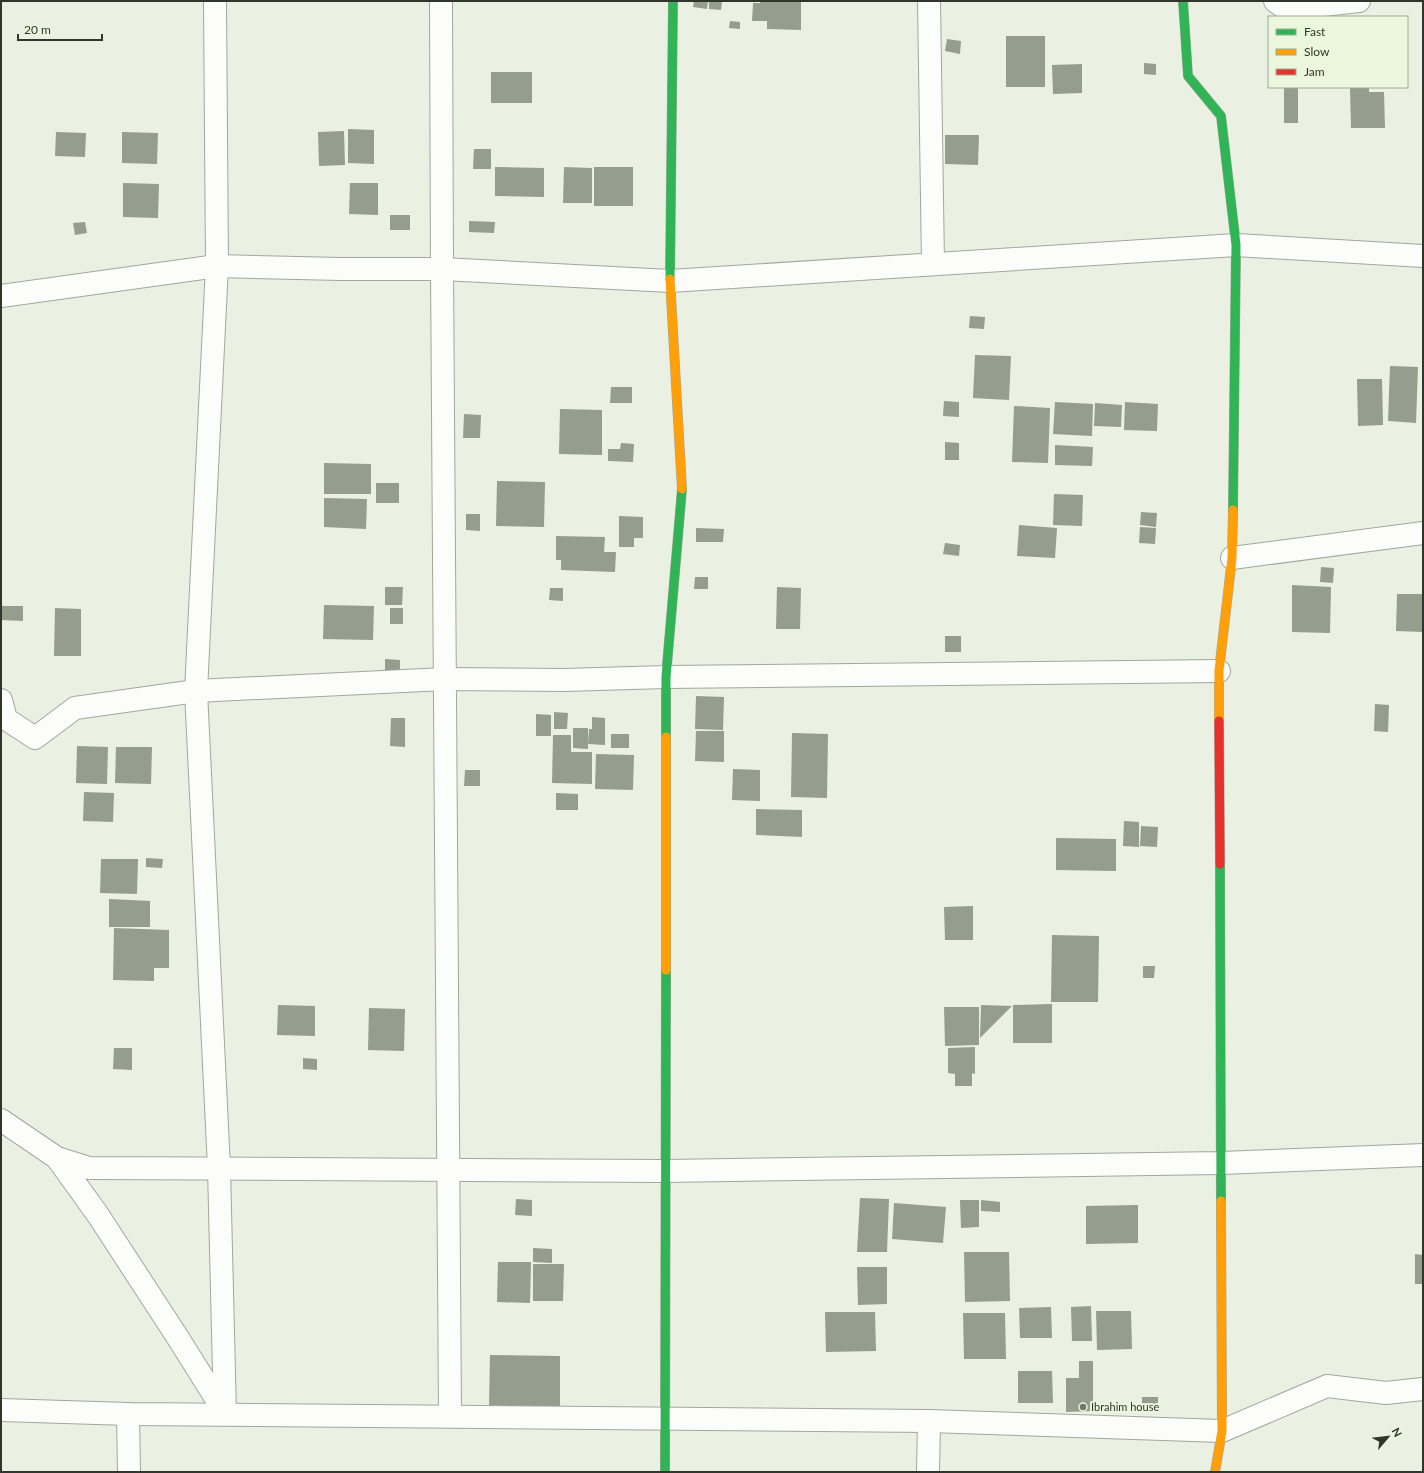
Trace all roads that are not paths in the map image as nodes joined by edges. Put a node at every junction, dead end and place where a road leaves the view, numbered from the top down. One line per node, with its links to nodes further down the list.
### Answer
1 (215, 1): 11 (street)
2 (441, 1): 12 (street)
3 (673, 1): 13 (street)
4 (929, 1): 10 (street)
5 (1183, 1): 8 (street)
6 (1275, 1): 7 (street)
7 (1359, 1)
8 (1236, 245): 9 (street); 10 (street); 16 (street)
9 (1423, 256)
10 (933, 264): 13 (street)
11 (216, 266): 12 (street); 14 (street); 20 (street)
12 (442, 268): 13 (street); 19 (street)
13 (670, 281): 18 (street)
14 (1, 296)
15 (1423, 533): 16 (street)
16 (1232, 558): 17 (street)
17 (1219, 671): 18 (street); 25 (street)
18 (666, 677): 19 (street); 28 (street)
19 (444, 679): 20 (street); 27 (street)
20 (196, 691): 21 (street); 26 (street)
21 (1, 700)
22 (1, 1120): 24 (street)
23 (1423, 1155): 25 (street)
24 (58, 1158): 26 (street); 32 (street)
25 (1221, 1163): 28 (street); 36 (street)
26 (219, 1168): 27 (street); 32 (street)
27 (448, 1170): 28 (street); 33 (street)
28 (665, 1171): 34 (street)
29 (1423, 1389): 36 (street)
30 (1, 1410): 31 (street)
31 (128, 1414): 32 (street); 37 (street)
32 (225, 1414): 33 (street)
33 (450, 1416): 34 (street)
34 (665, 1419): 35 (street); 38 (street)
35 (929, 1422): 36 (street); 39 (street)
36 (1222, 1431): 40 (street)
37 (129, 1472)
38 (665, 1472)
39 (928, 1472)
40 (1215, 1472)

